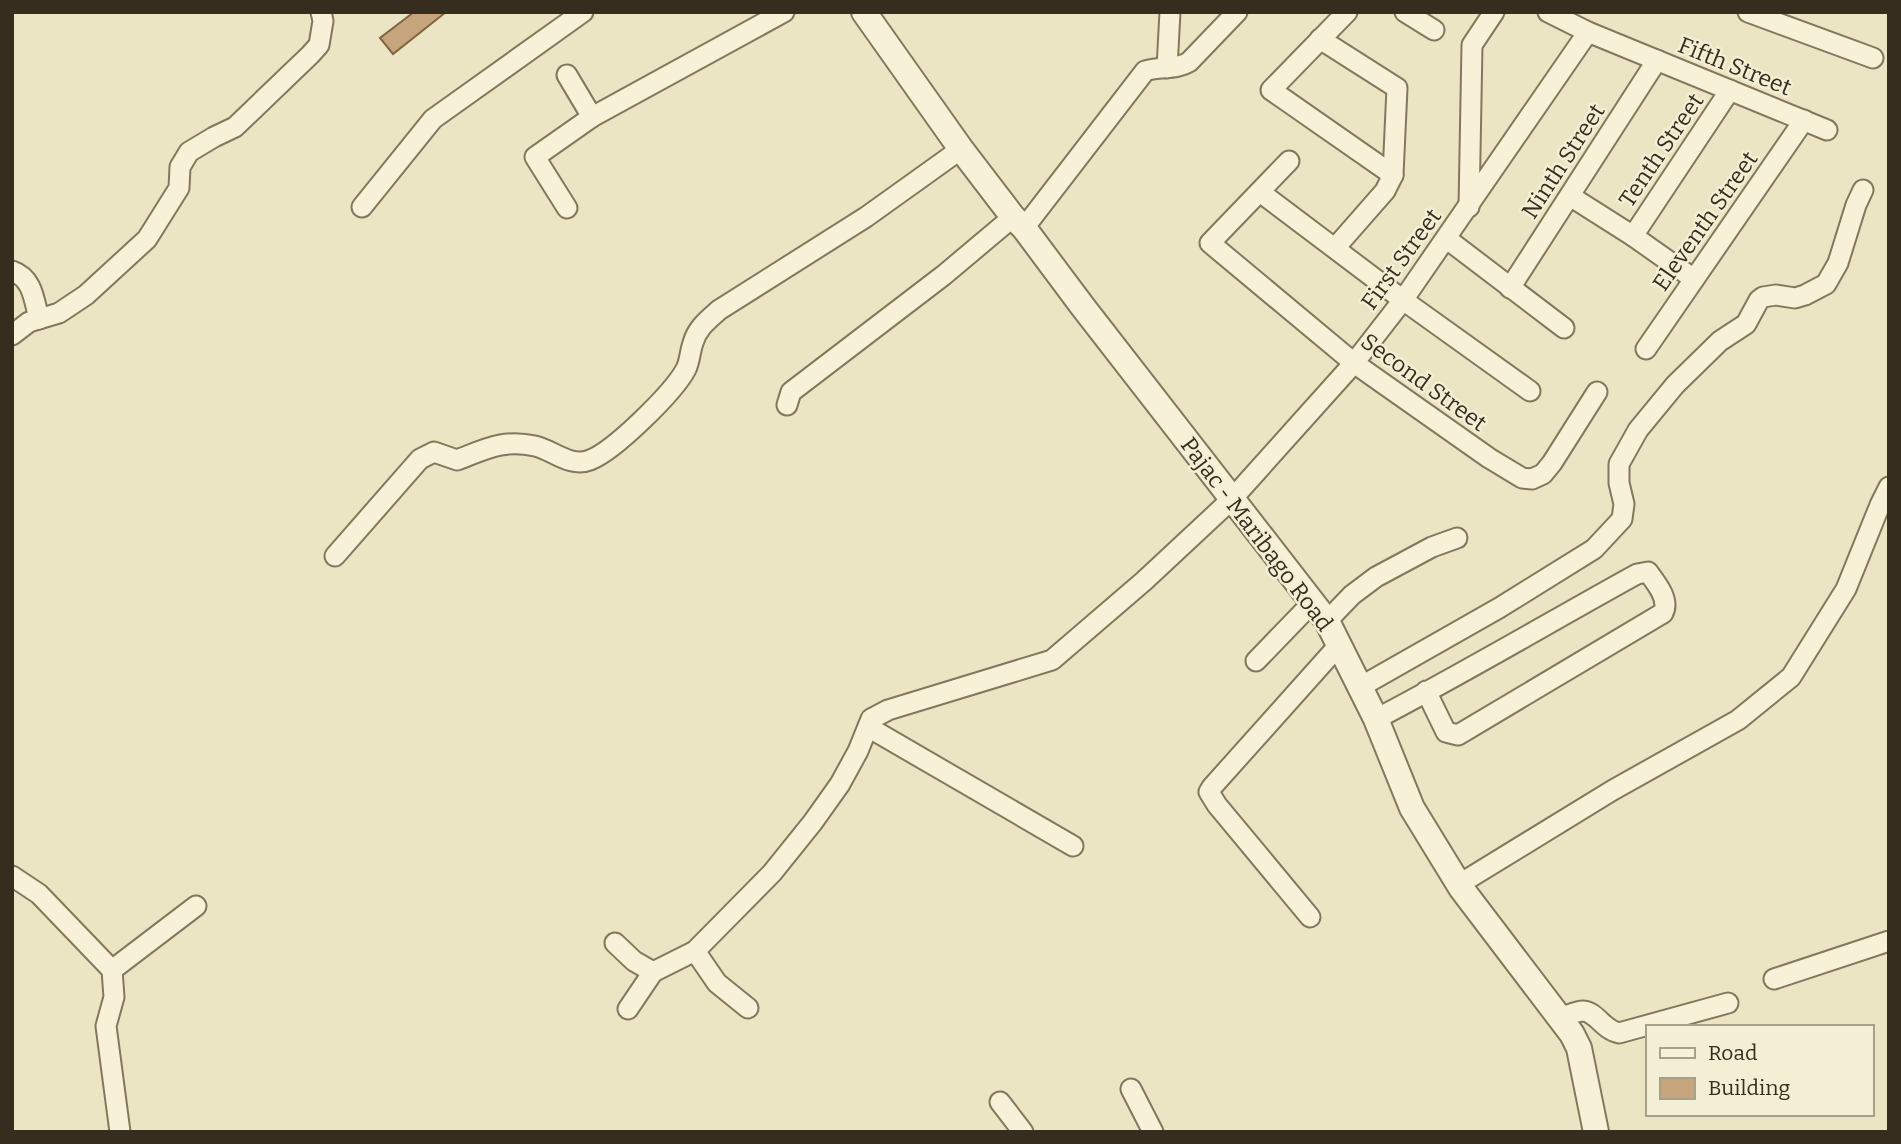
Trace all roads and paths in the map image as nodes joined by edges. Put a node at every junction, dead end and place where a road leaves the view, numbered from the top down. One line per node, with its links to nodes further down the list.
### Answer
1 (321, 12): 41 (street)
2 (583, 12): 30 (street)
3 (784, 12): 21 (street)
4 (864, 12): 24 (street, Pajac - Maribago Road)
5 (1170, 12): 18 (street)
6 (1237, 12): 18 (street)
7 (1347, 12): 15 (street)
8 (1405, 12): 13 (street)
9 (1494, 12): 31 (street)
10 (1548, 12): 14 (street, Fifth Street)
11 (1748, 12): 12 (street)
12 (1802, 22): 16 (street)
13 (1434, 30)
14 (1588, 32): 17 (street, Fifth Street); 31 (street, First Street)
15 (1320, 39): 26 (street); 26 (street)
16 (1873, 58)
17 (1657, 60): 20 (street, Fifth Street); 29 (street, Ninth Street)
18 (1167, 68): 33 (street)
19 (567, 75): 21 (street)
20 (1730, 90): 22 (street, Fifth Street); 34 (street, Tenth Street)
21 (592, 117): 32 (street)
22 (1804, 120): 23 (street, Fifth Street); 38 (street, Eleventh Street)
23 (1827, 130)
24 (961, 149): 33 (street, Pajac - Maribago Road); 52 (street)
25 (1289, 161): 28 (street)
26 (1393, 175): 36 (street)
27 (1863, 190): 56 (street)
28 (1260, 192): 36 (street); 45 (street, Second Street)
29 (1570, 196): 34 (street); 39 (street, Ninth Street)
30 (362, 207)
31 (1469, 207): 35 (street, First Street)
32 (567, 208)
33 (1019, 222): 48 (street); 50 (street, Pajac - Maribago Road)
34 (1633, 236): 38 (street)
35 (1447, 239): 39 (street); 40 (street, First Street)
36 (1335, 248): 40 (street)
37 (12, 271): 41 (street)
38 (1695, 279): 44 (street, Eleventh Street)
39 (1510, 288): 42 (street)
40 (1403, 300): 45 (street, First Street); 46 (street)
41 (39, 319): 43 (street)
42 (1564, 328)
43 (12, 335)
44 (1646, 349)
45 (1354, 363): 47 (street, Second Street); 50 (street, First Street)
46 (1530, 391)
47 (1597, 392)
48 (787, 405)
49 (1889, 487): 62 (street)
50 (1232, 499): 53 (street, Pajac - Maribago Road); 59 (street, First Street)
51 (1457, 538): 53 (street)
52 (335, 556)
53 (1320, 612): 54 (street, Pajac - Maribago Road); 55 (street)
54 (1339, 645): 56 (street, Pajac - Maribago Road); 64 (street)
55 (1256, 661)
56 (1360, 687): 58 (street, Pajac - Maribago Road)
57 (1426, 691): 57 (street); 58 (street)
58 (1376, 719): 62 (street, Pajac - Maribago Road)
59 (868, 727): 60 (street); 67 (street)
60 (1073, 846)
61 (12, 876): 68 (street)
62 (1458, 885): 74 (street, Pajac - Maribago Road)
63 (196, 906): 68 (street)
64 (1310, 917)
65 (1889, 941): 70 (street)
66 (615, 943): 69 (street)
67 (695, 951): 69 (street); 72 (street)
68 (111, 970): 79 (street)
69 (653, 972): 73 (street)
70 (1774, 979)
71 (1728, 1003): 75 (street)
72 (748, 1008)
73 (628, 1009)
74 (1560, 1018): 76 (street); 82 (street, Pajac - Maribago Road)
75 (1648, 1025)
76 (1646, 1026)
77 (1131, 1089): 81 (street)
78 (1000, 1102): 80 (street)
79 (120, 1132)
80 (1023, 1132)
81 (1153, 1132)
82 (1596, 1132)

